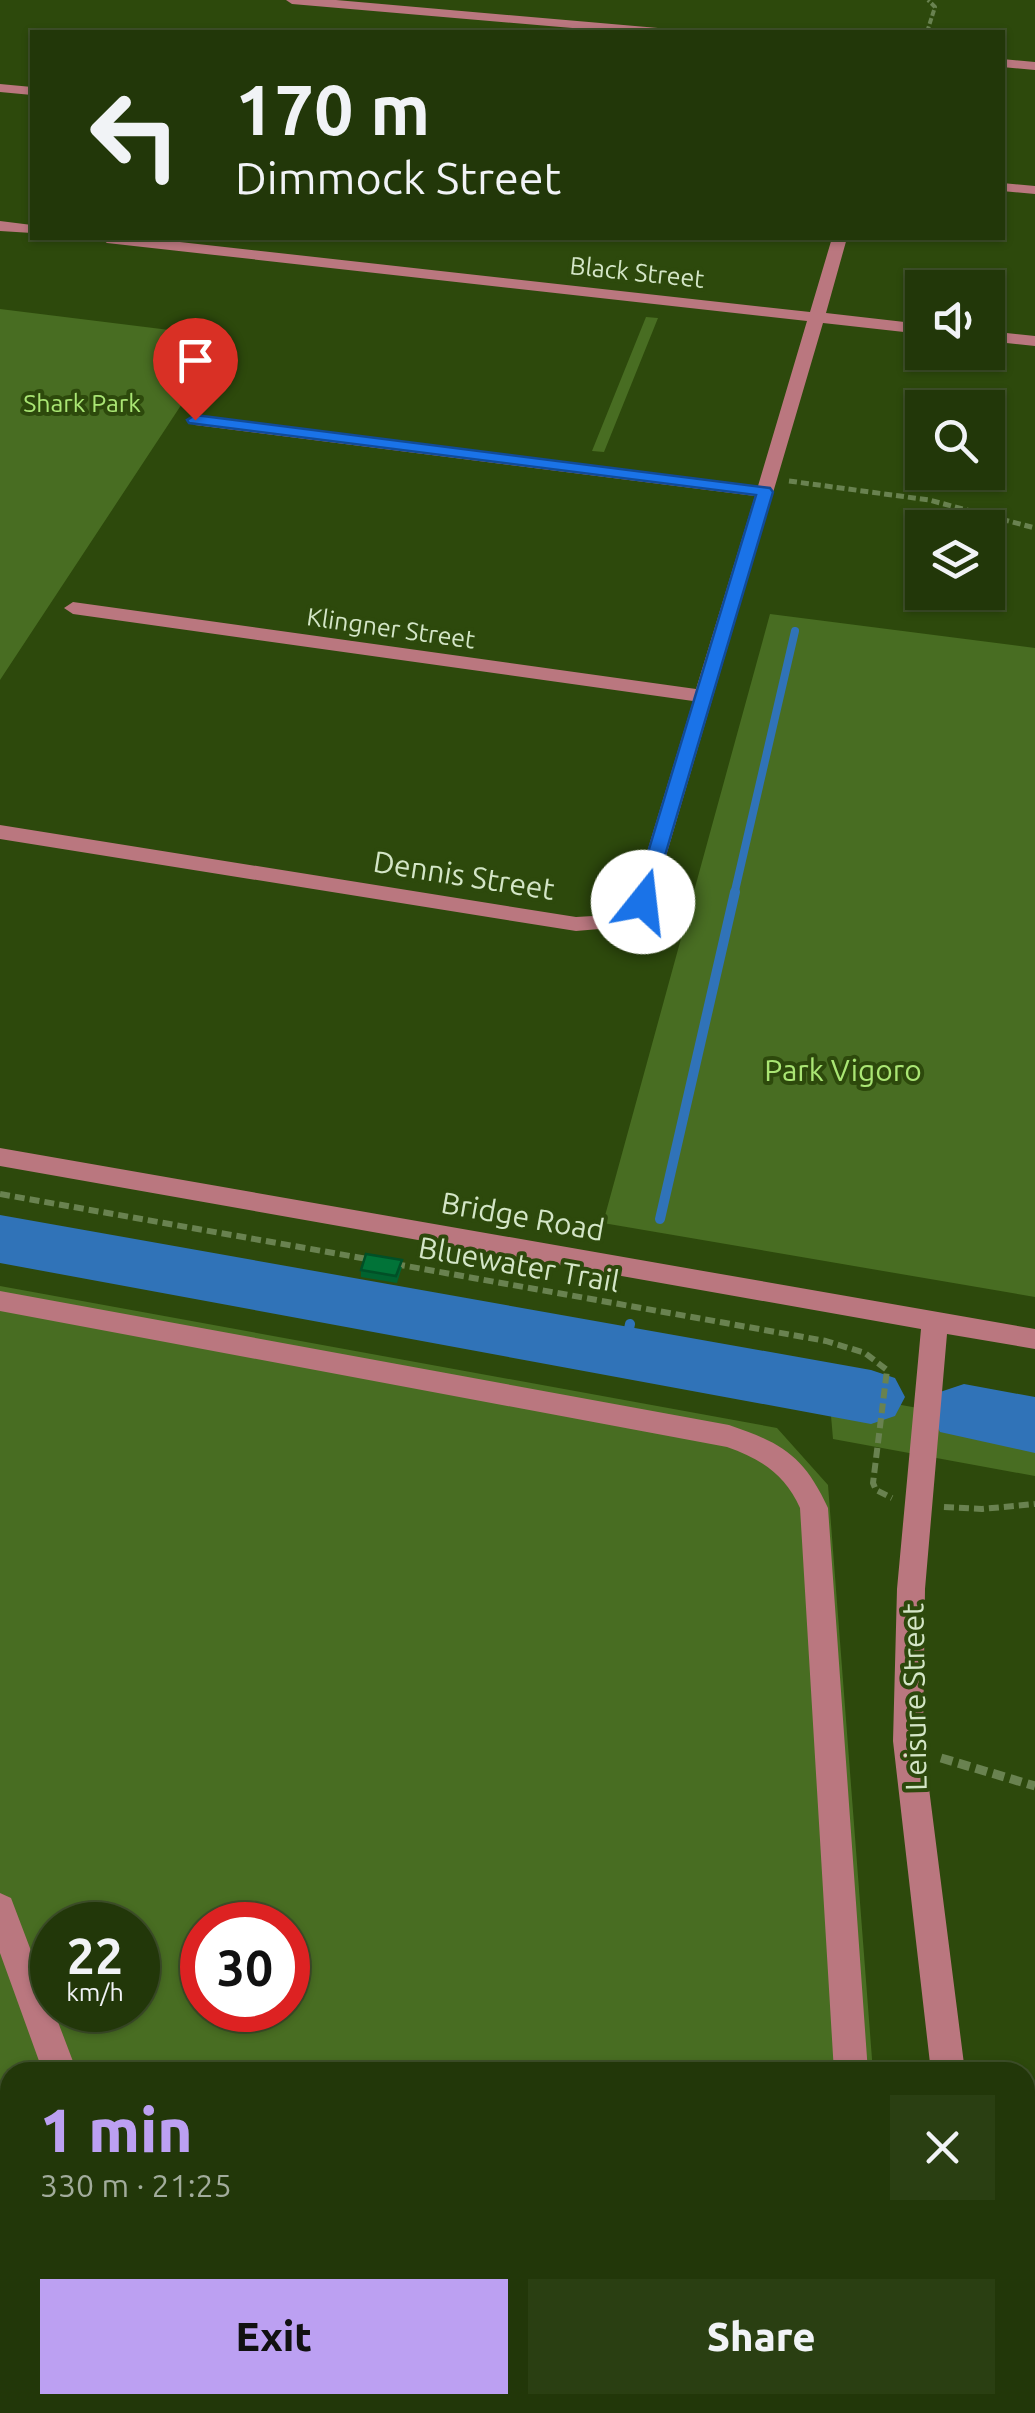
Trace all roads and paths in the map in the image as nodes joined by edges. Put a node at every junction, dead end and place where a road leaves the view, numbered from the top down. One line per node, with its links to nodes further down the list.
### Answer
1 (292, 0): 3 (street)
2 (928, 0): 4 (path)
3 (635, 30)
4 (928, 30)
5 (1005, 63): 6 (street)
6 (1035, 66)
7 (0, 88): 8 (street)
8 (30, 91)
9 (1005, 186): 10 (street)
10 (1035, 190)
11 (0, 226): 12 (street)
12 (30, 229)
13 (125, 240): 15 (street, Black Street)
14 (839, 240): 15 (street, Dennis Street)
15 (819, 318): 16 (street, Black Street); 20 (street, Dennis Street)
16 (905, 327)
17 (1005, 338): 18 (street)
18 (1035, 341)
19 (195, 420): 20 (street)
20 (766, 485): 21 (path); 23 (street, Dennis Street)
21 (1035, 528)
22 (74, 608): 23 (street, Klingner Street)
23 (702, 696): 24 (street, Dennis Street)
24 (0, 832)
25 (0, 1156): 30 (street, Bridge Road)
26 (0, 1194): 27 (path, Bluewater Trail)
27 (374, 1260)
28 (394, 1264): 32 (path, Bluewater Trail)
29 (0, 1301): 39 (street)
30 (935, 1322): 31 (street, Bridge Road); 35 (street, Leisure Street)
31 (1035, 1339)
32 (890, 1498)
33 (1035, 1504): 34 (path)
34 (949, 1508)
35 (909, 1747): 36 (path); 40 (street, Leisure Street)
36 (1035, 1786)
37 (0, 1909): 38 (street)
38 (56, 2062)
39 (850, 2062)
40 (947, 2062)

